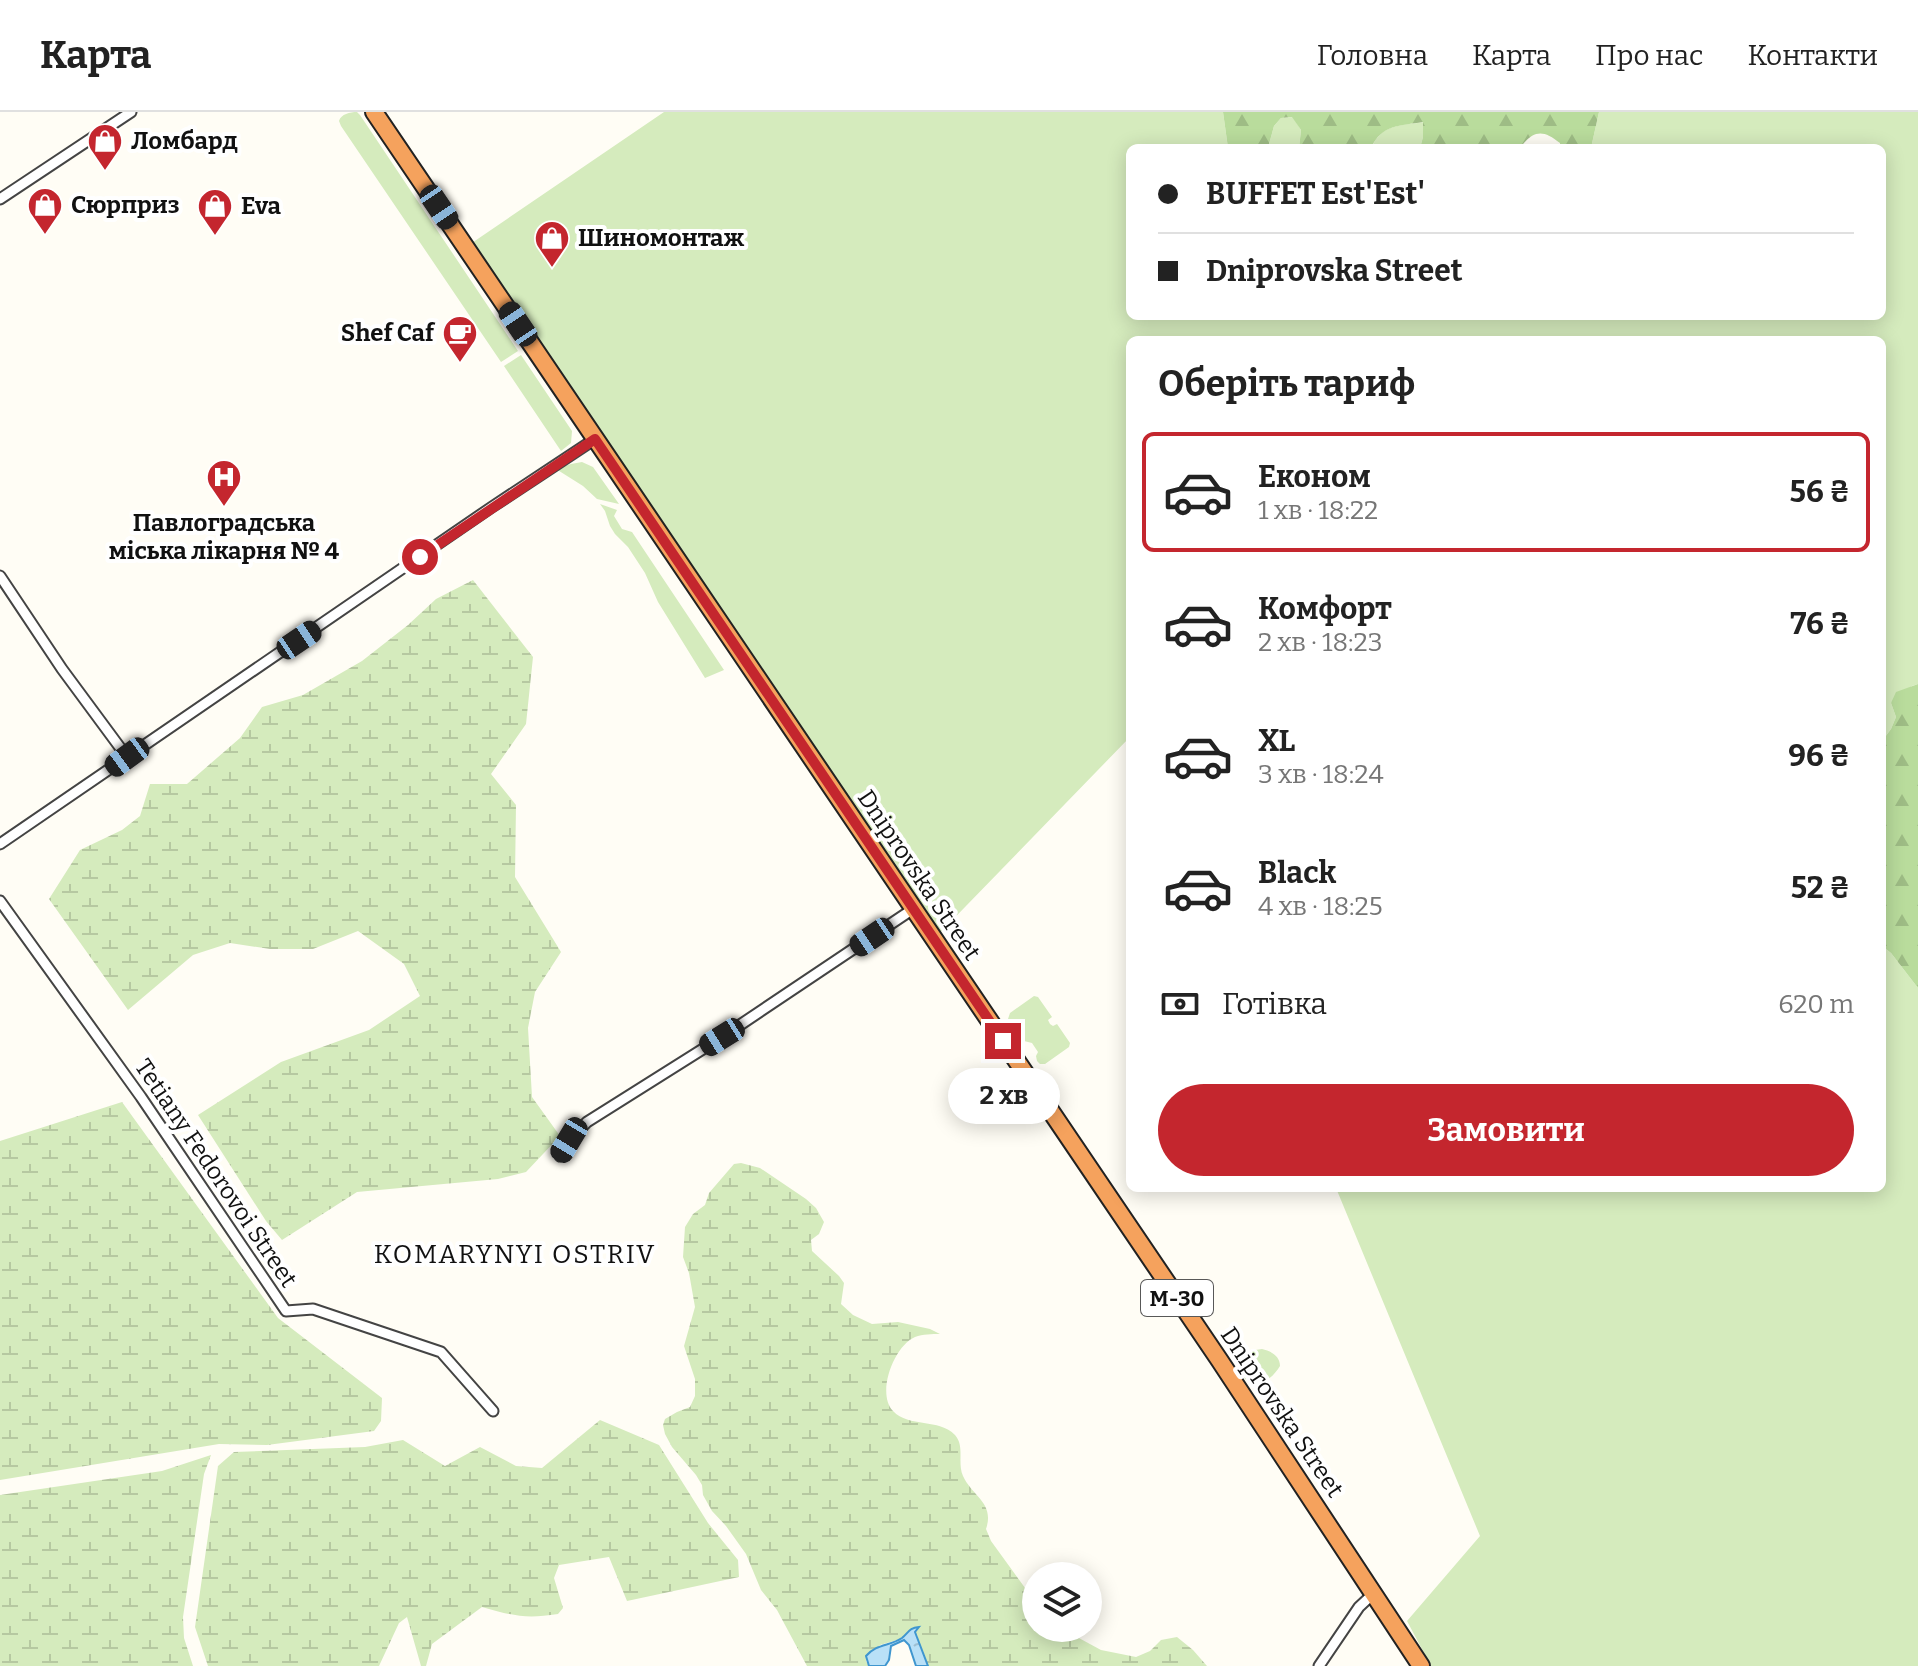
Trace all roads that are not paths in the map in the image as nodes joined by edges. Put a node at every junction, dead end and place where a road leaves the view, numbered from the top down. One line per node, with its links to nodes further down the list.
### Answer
1 (131, 112): 3 (street)
2 (374, 112): 4 (highway, Dniprovska Street / М-30)
3 (0, 199)
4 (595, 439): 6 (street); 9 (highway, Dniprovska Street / М-30)
5 (0, 576): 6 (street)
6 (127, 757): 7 (street)
7 (0, 844)
8 (0, 901): 11 (street, Tetiany Fedorovoi Street)
9 (913, 909): 10 (street); 12 (highway, Dniprovska Street / М-30)
10 (560, 1156)
11 (493, 1411)
12 (1374, 1593): 13 (street); 14 (highway, Dniprovska Street / М-30)
13 (1319, 1666)
14 (1421, 1666)

